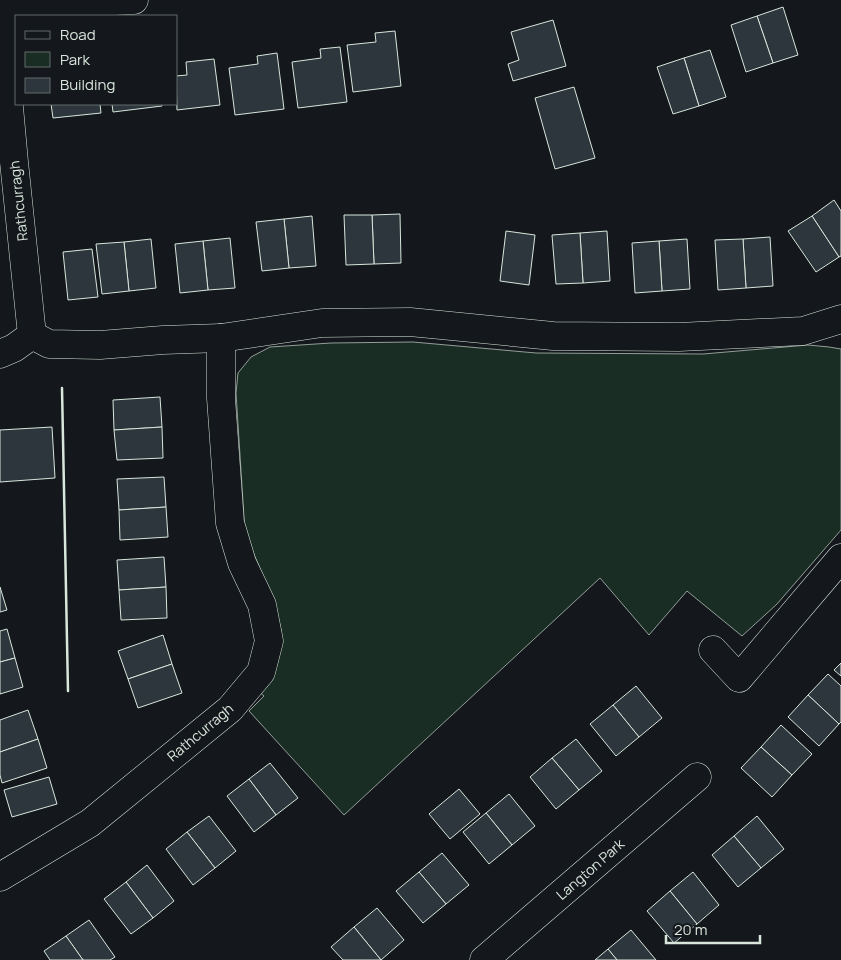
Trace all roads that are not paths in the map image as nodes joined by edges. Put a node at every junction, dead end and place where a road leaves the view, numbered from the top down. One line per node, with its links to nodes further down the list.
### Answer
1 (134, 0): 2 (street)
2 (2, 4): 4 (street, Rathcurragh)
3 (841, 319): 5 (street)
4 (32, 335): 5 (street); 6 (street)
5 (221, 338): 10 (street, Rathcurragh)
6 (0, 354)
7 (841, 558): 8 (street)
8 (713, 650)
9 (697, 777): 11 (street, Langton Park)
10 (0, 877)
11 (484, 960)

